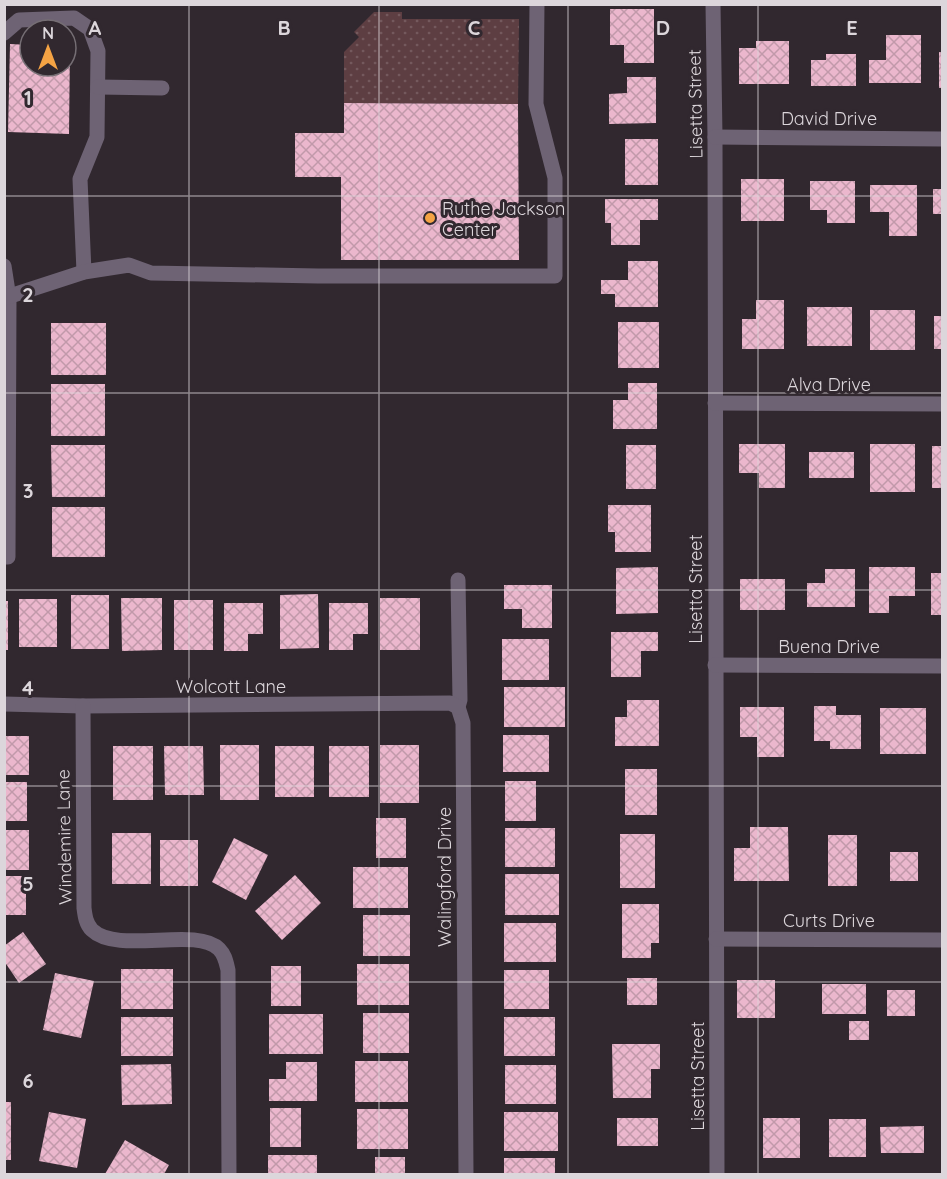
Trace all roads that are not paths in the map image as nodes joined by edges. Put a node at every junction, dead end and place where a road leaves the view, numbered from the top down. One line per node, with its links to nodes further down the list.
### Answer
1 (537, 4): 9 (street)
2 (713, 4): 6 (street, Lisetta Street)
3 (4, 33): 4 (street)
4 (98, 87): 5 (street); 9 (street)
5 (162, 88)
6 (715, 137): 7 (street, David Drive); 11 (street, Lisetta Street)
7 (942, 139)
8 (4, 266): 10 (street)
9 (84, 272): 10 (street)
10 (7, 298): 13 (street)
11 (715, 403): 12 (street, Alva Drive); 15 (street, Lisetta Street)
12 (942, 404)
13 (4, 557)
14 (458, 580): 19 (street, Walingford Drive)
15 (715, 665): 16 (street, Buena Drive); 20 (street, Lisetta Street)
16 (942, 666)
17 (4, 704): 18 (street, Wolcott Lane)
18 (82, 706): 19 (street, Wolcott Lane); 22 (street, Windemire Lane)
19 (458, 707): 23 (street, Walingford Drive)
20 (716, 939): 21 (street, Curts Drive); 24 (street, Lisetta Street)
21 (942, 940)
22 (229, 1174)
23 (466, 1174)
24 (717, 1174)

